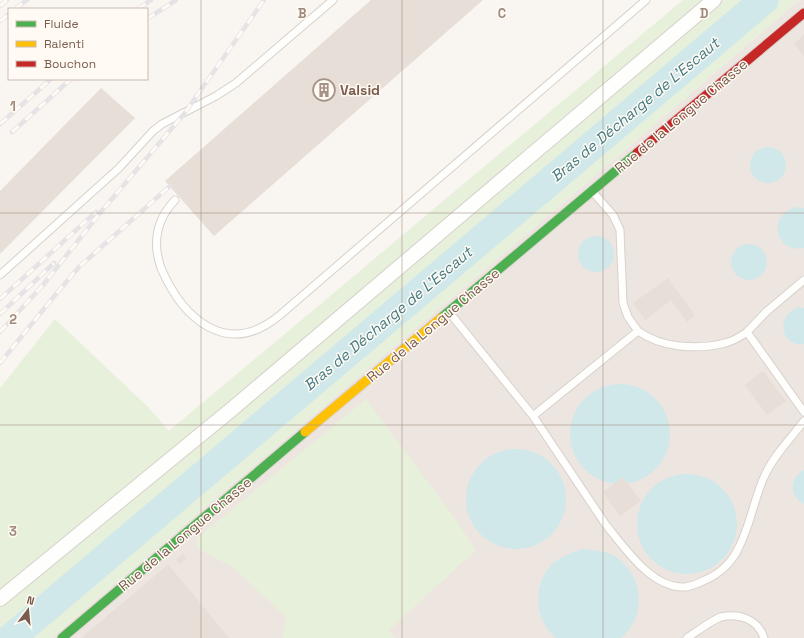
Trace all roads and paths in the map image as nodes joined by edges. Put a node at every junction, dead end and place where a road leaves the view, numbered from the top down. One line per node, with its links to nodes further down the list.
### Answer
1 (333, 0): 7 (lane)
2 (646, 0): 6 (lane)
3 (714, 0): 15 (street)
4 (804, 13): 5 (street, Rue de la Longue Chasse)
5 (592, 191): 9 (street, Rue de la Longue Chasse); 10 (lane)
6 (175, 200)
7 (0, 274)
8 (804, 280): 11 (lane)
9 (449, 312): 13 (lane); 16 (street, Rue de la Longue Chasse)
10 (638, 330): 11 (lane); 13 (lane)
11 (747, 332): 12 (lane)
12 (804, 412)
13 (533, 416): 14 (lane)
14 (804, 421)
15 (0, 599)
16 (62, 638)
17 (687, 638): 18 (lane)
18 (764, 638)

